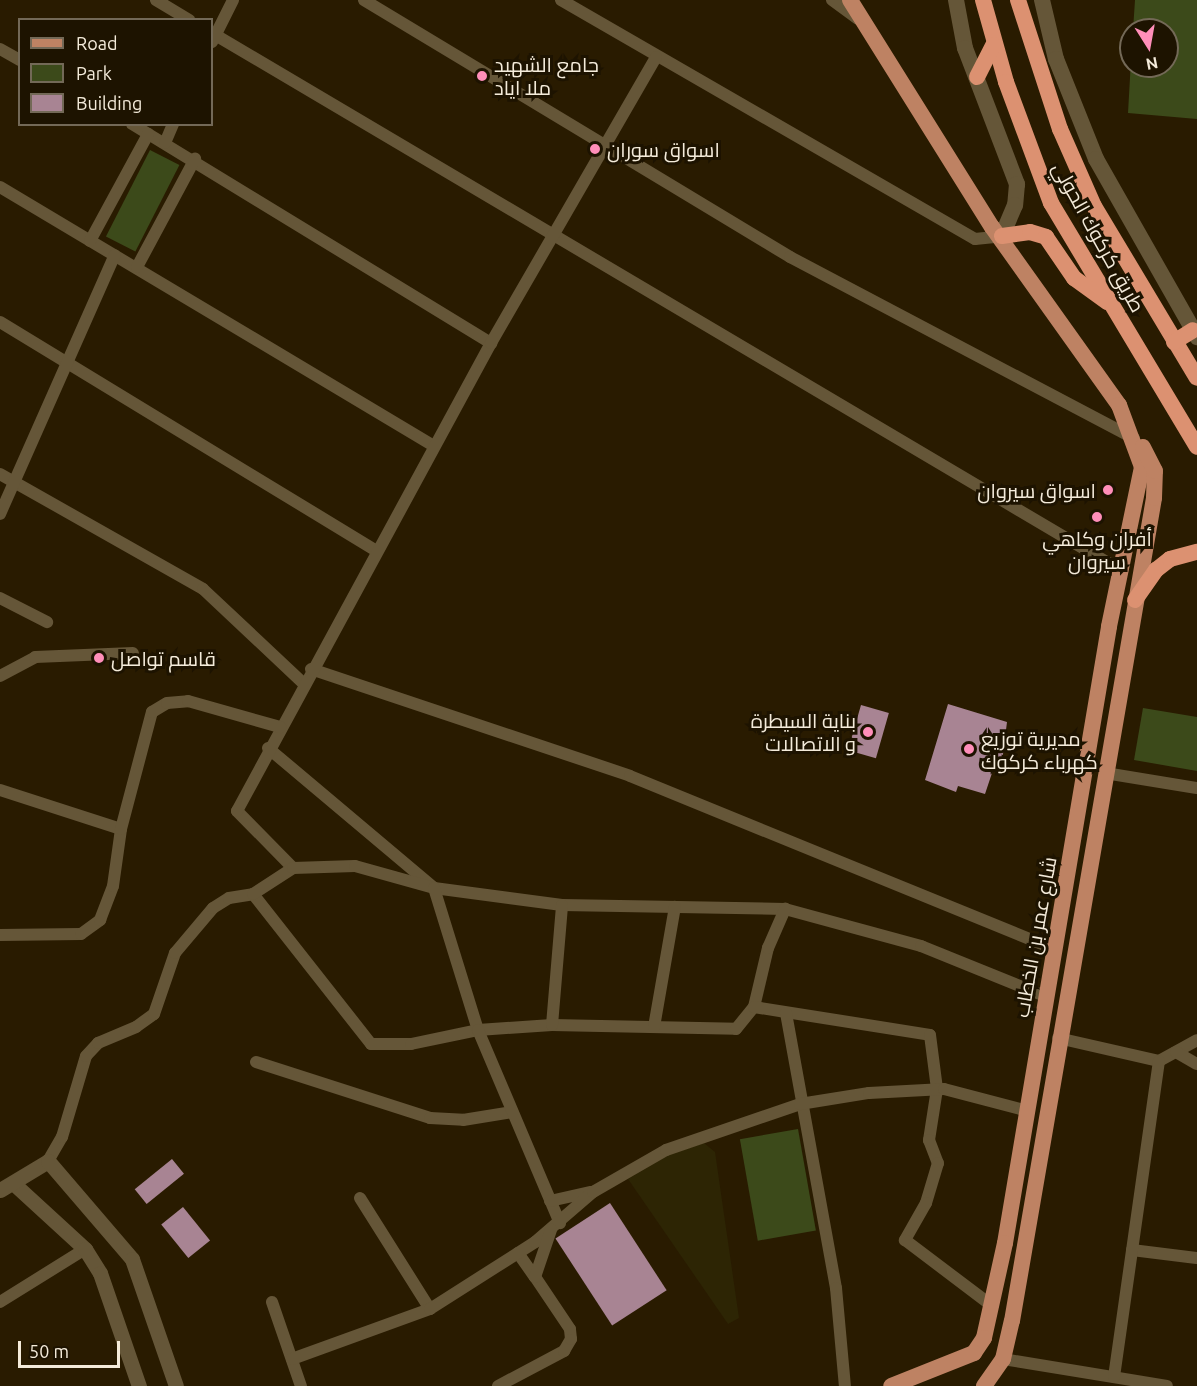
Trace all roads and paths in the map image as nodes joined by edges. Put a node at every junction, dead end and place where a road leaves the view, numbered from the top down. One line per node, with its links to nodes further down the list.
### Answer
1 (156, 0): 12 (street)
2 (233, 0): 14 (street)
3 (561, 0): 18 (street)
4 (832, 0): 13 (street)
5 (850, 0): 13 (main road)
6 (863, 0): 29 (main road)
7 (956, 0): 20 (main road)
8 (983, 0): 16 (highway, طريق كركوك الحولي)
9 (1018, 0): 36 (highway, طريق كركوك الحولي)
10 (1042, 0): 35 (main road)
11 (368, 1): 25 (street)
12 (186, 18)
13 (868, 26): 29 (main road)
14 (213, 35)
15 (213, 38): 28 (street)
16 (993, 45): 20 (highway); 33 (highway, طريق كركوك الحولي)
17 (0, 49): 19 (street)
18 (656, 57): 25 (street); 29 (street)
19 (18, 59)
20 (977, 77): 29 (main road)
21 (135, 126): 23 (street)
22 (172, 126): 24 (street)
23 (148, 134): 24 (street); 30 (street)
24 (165, 143): 26 (street)
25 (608, 147): 28 (street); 40 (street)
26 (195, 159): 32 (street); 37 (street)
27 (0, 187): 30 (street)
28 (555, 234): 37 (street); 48 (street)
29 (1002, 236): 33 (highway); 40 (main road)
30 (90, 241): 31 (street)
31 (115, 255): 32 (street); 38 (street)
32 (137, 267): 41 (street)
33 (1112, 306): 42 (highway, طريق كركوك الحولي)
34 (0, 322): 38 (street)
35 (1195, 333): 36 (highway)
36 (1174, 342): 39 (highway, طريق كركوك الحولي)
37 (491, 343): 41 (street)
38 (67, 362): 44 (street); 46 (street)
39 (1197, 378)
40 (1134, 438): 48 (main road, شارع عمر بن الخطاب); 50 (main road, شارع عمر بن الخطاب)
41 (434, 446): 46 (street)
42 (1197, 447)
43 (0, 474): 44 (street)
44 (13, 482): 45 (street); 57 (street)
45 (0, 514)
46 (376, 551): 55 (street)
47 (1197, 552): 50 (highway)
48 (1120, 570): 52 (main road, شارع عمر بن الخطاب)
49 (0, 598): 51 (street)
50 (1135, 600): 53 (main road, شارع عمر بن الخطاب)
51 (47, 622)
52 (1109, 627): 53 (main road); 71 (main road, شارع عمر بن الخطاب)
53 (1130, 630): 60 (main road, شارع عمر بن الخطاب)
54 (133, 652): 56 (street)
55 (311, 669): 57 (street); 71 (street)
56 (0, 676)
57 (303, 683): 58 (street)
58 (280, 727): 59 (street); 63 (street)
59 (268, 748): 64 (street); 65 (street)
60 (1105, 773): 61 (street); 78 (main road, شارع عمر بن الخطاب)
61 (1197, 788)
62 (0, 790): 63 (street)
63 (121, 829): 70 (street)
64 (293, 868): 65 (street); 66 (street)
65 (434, 888): 67 (street); 77 (street)
66 (253, 894): 77 (street); 88 (street)
67 (562, 905): 68 (street); 75 (street)
68 (675, 907): 69 (street); 76 (street)
69 (785, 909): 72 (street); 73 (street)
70 (0, 935)
71 (1054, 949): 72 (main road, شارع عمر بن الخطاب)
72 (1045, 996): 86 (main road, شارع عمر بن الخطاب)
73 (754, 1006): 74 (street); 76 (street)
74 (786, 1013): 84 (street); 85 (street)
75 (552, 1025): 76 (street); 77 (street)
76 (654, 1027)
77 (478, 1029): 87 (street)
78 (1058, 1038): 81 (street); 104 (main road, شارع عمر بن الخطاب)
79 (1197, 1040): 80 (street)
80 (1176, 1052): 81 (street); 83 (street)
81 (1159, 1061): 95 (street)
82 (256, 1062): 87 (street)
83 (1197, 1064)
84 (936, 1089): 85 (street); 86 (street); 101 (street)
85 (800, 1104): 90 (street); 110 (street)
86 (1028, 1111): 101 (main road, شارع عمر بن الخطاب)
87 (512, 1112): 92 (street)
88 (48, 1161): 89 (street); 107 (street)
89 (6, 1186): 94 (street)
90 (592, 1192): 92 (street); 93 (street)
91 (360, 1198): 102 (street)
92 (550, 1201): 93 (street)
93 (555, 1227): 96 (street); 98 (street)
94 (85, 1249): 99 (street); 106 (street)
95 (1132, 1250): 97 (street); 105 (street)
96 (518, 1253): 98 (street); 102 (street)
97 (1197, 1258)
98 (535, 1277): 109 (street)
99 (0, 1302)
100 (272, 1302): 103 (street)
101 (991, 1305): 111 (main road, شارع عمر بن الخطاب)
102 (430, 1309): 103 (street)
103 (292, 1359): 108 (street)
104 (1004, 1359): 105 (street); 112 (main road, شارع عمر بن الخطاب)
105 (1114, 1377): 113 (street)
106 (139, 1386)
107 (176, 1386)
108 (301, 1386)
109 (498, 1386)
110 (845, 1386)
111 (891, 1386)
112 (984, 1386)
113 (1167, 1386)

